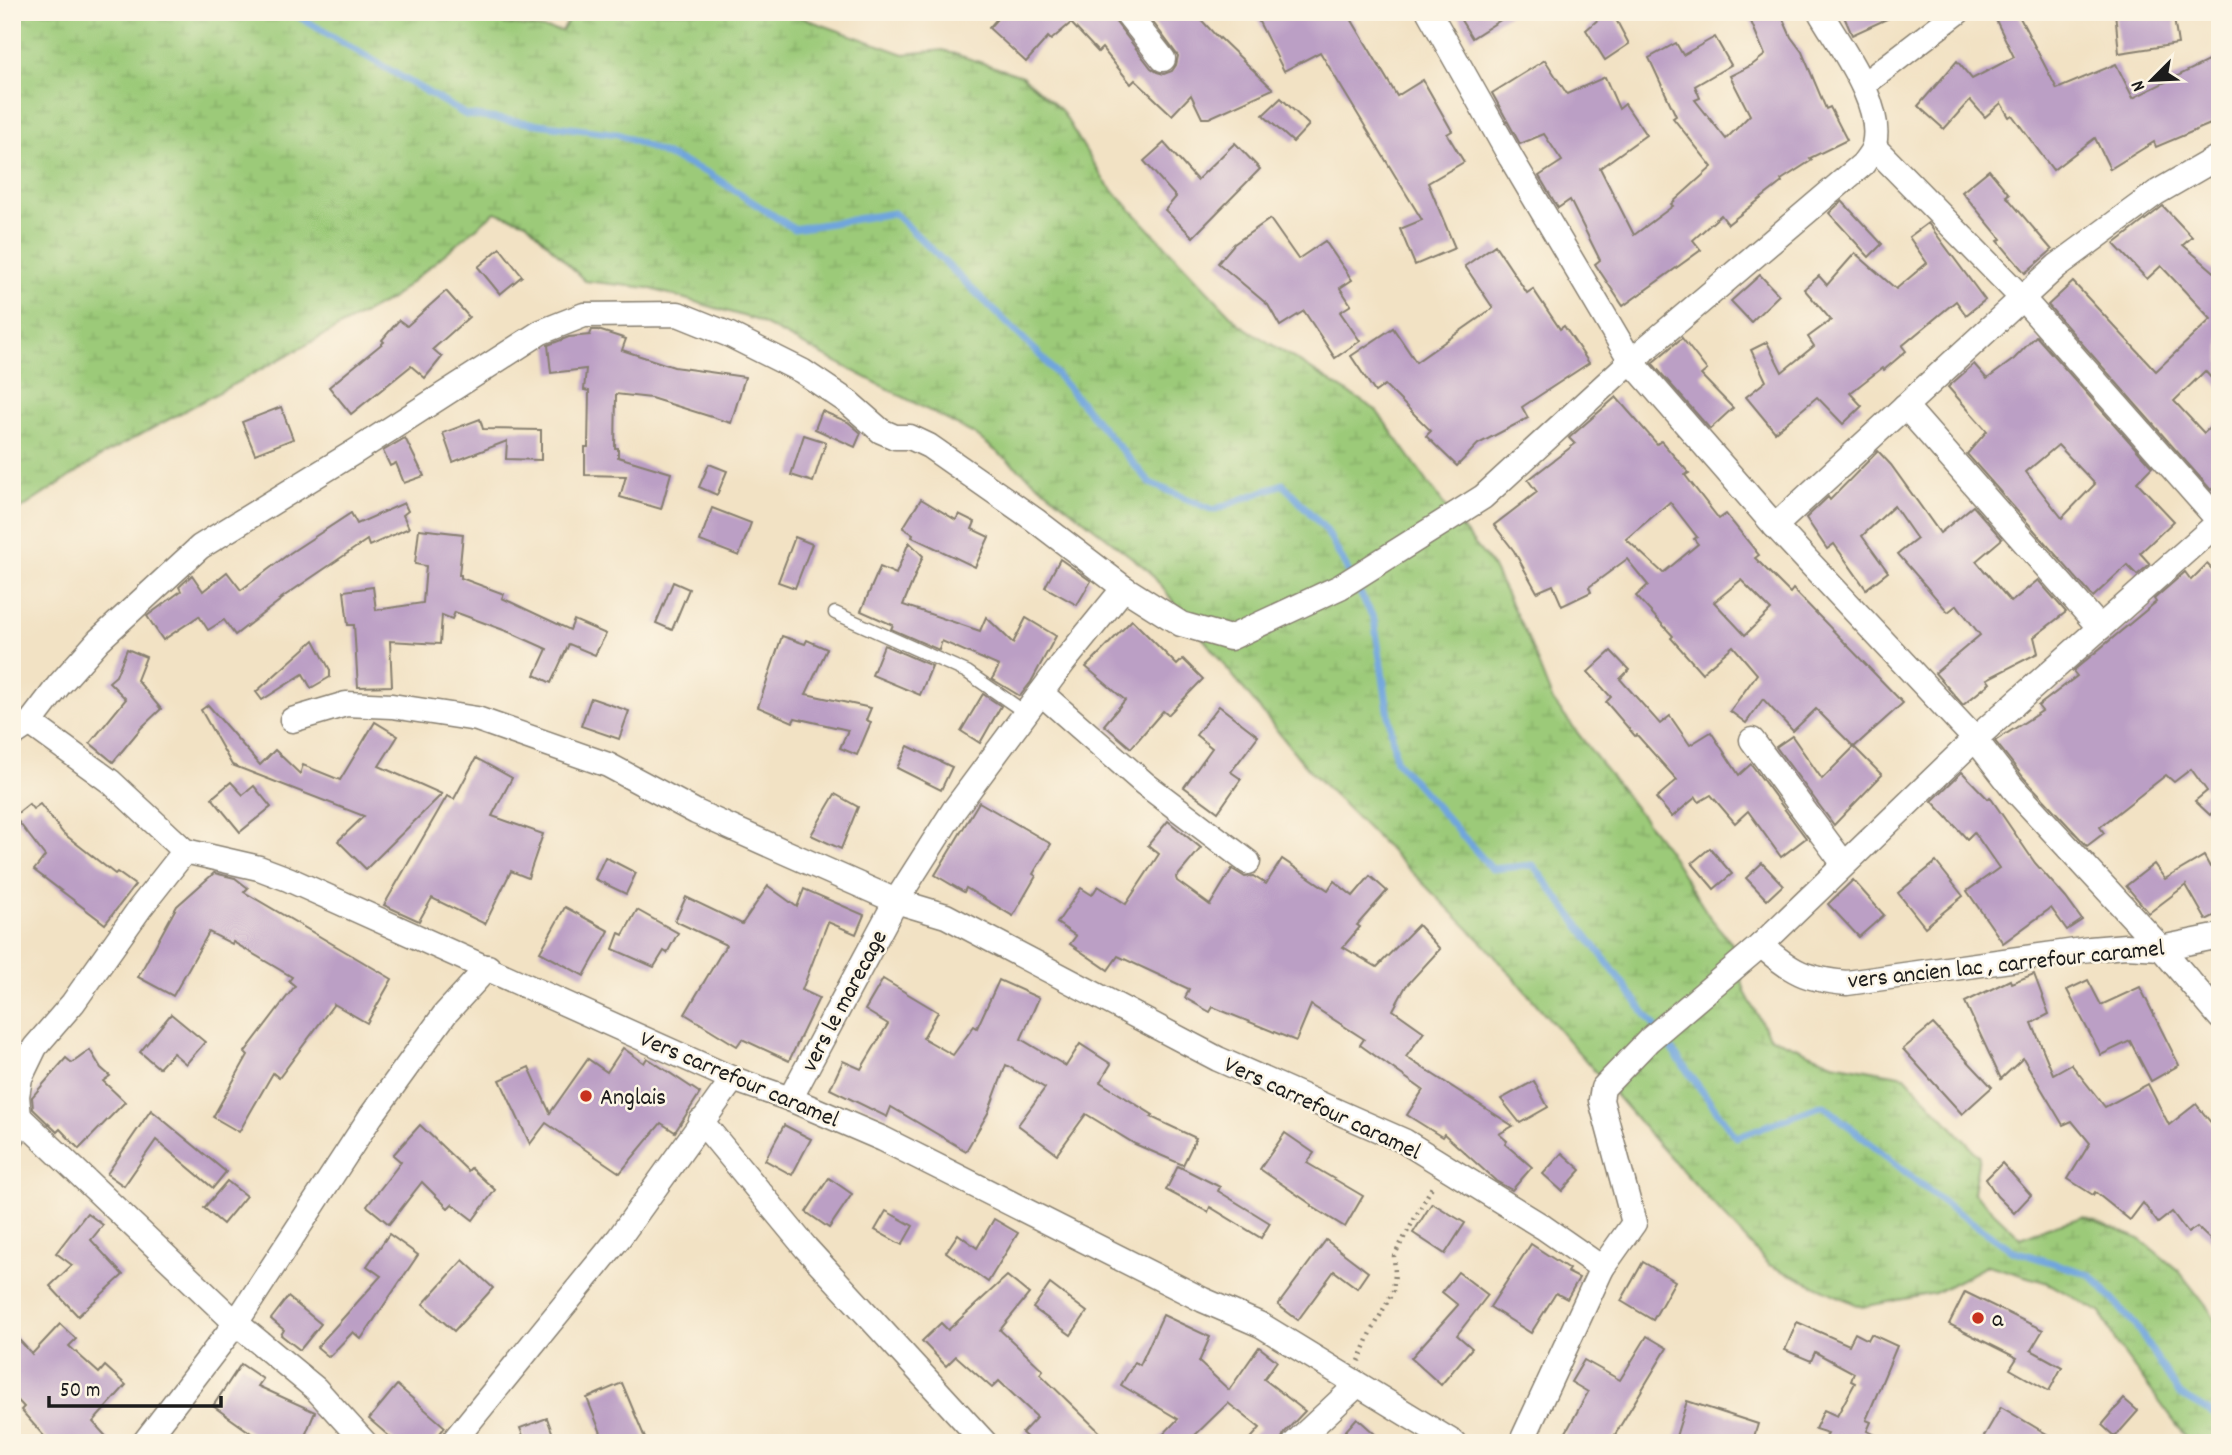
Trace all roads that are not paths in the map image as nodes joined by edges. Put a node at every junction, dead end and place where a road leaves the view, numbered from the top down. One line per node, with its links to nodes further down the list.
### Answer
1 (1126, 12): 5 (street)
2 (1429, 12): 10 (street)
3 (1821, 12): 6 (street)
4 (1958, 12): 6 (street)
5 (1163, 59)
6 (1863, 85): 7 (street)
7 (1874, 147): 9 (street); 10 (street)
8 (2220, 156): 9 (street)
9 (2022, 298): 11 (street); 12 (street)
10 (1631, 361): 13 (street); 14 (street)
11 (1905, 406): 13 (street); 16 (street)
12 (2220, 521): 16 (street)
13 (1775, 526): 21 (street)
14 (1124, 588): 17 (street, vers le marecage); 20 (street)
15 (835, 613): 18 (lane)
16 (2100, 628): 21 (street)
17 (1041, 693): 18 (street, vers le marecage); 24 (street)
18 (1026, 713): 26 (street, vers le marecage)
19 (292, 720): 26 (street, Vers carrefour caramel)
20 (21, 729): 23 (street, Vers carrefour caramel)
21 (1975, 739): 25 (street); 29 (street)
22 (1752, 740): 25 (street)
23 (185, 851): 30 (street, Vers carrefour caramel); 35 (street)
24 (1248, 862)
25 (1844, 864): 28 (street)
26 (896, 901): 33 (street, vers le marecage); 36 (street, Vers carrefour caramel)
27 (2220, 936): 29 (street, vers ancien lac , carrefour caramel)
28 (1761, 945): 29 (street, vers ancien lac , carrefour caramel); 36 (street)
29 (2161, 948): 31 (street)
30 (488, 967): 32 (street, Vers carrefour caramel); 37 (street)
31 (2220, 1017)
32 (733, 1079): 33 (street, Vers carrefour caramel); 34 (street)
33 (790, 1099): 38 (street, Vers carrefour caramel)
34 (701, 1121): 41 (street); 42 (street)
35 (15, 1122): 37 (street)
36 (1602, 1268): 45 (street)
37 (236, 1324): 39 (street); 40 (street)
38 (1354, 1383): 43 (street); 44 (street, Vers carrefour caramel)
39 (144, 1443)
40 (365, 1443)
41 (452, 1443)
42 (985, 1443)
43 (1295, 1443)
44 (1454, 1443)
45 (1521, 1443)

